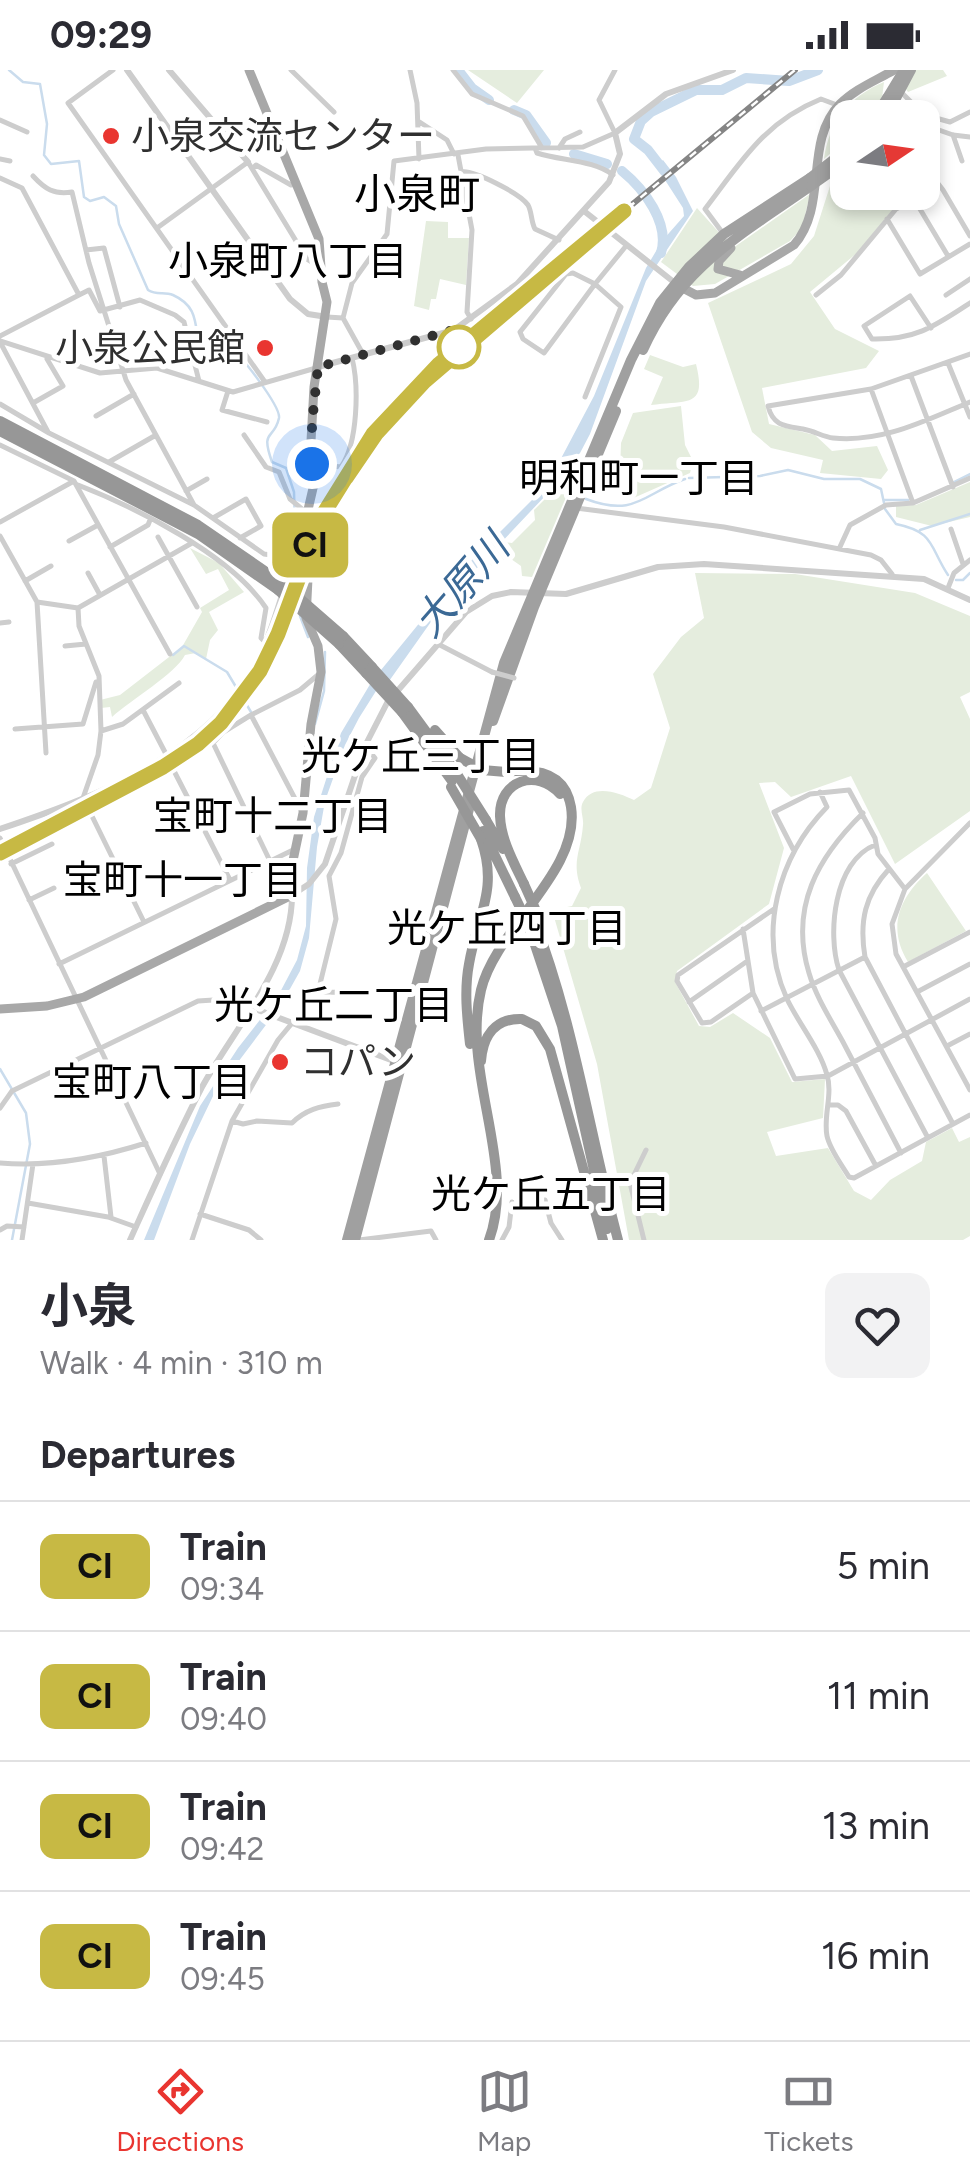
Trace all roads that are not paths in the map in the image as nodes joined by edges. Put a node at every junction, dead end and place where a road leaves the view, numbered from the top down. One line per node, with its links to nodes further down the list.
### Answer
1 (114, 70): 51 (street)
2 (127, 70): 45 (street)
3 (169, 70): 36 (street)
4 (249, 70): 43 (main road)
5 (291, 70): 17 (street)
6 (410, 70): 21 (street)
7 (452, 70): 29 (street)
8 (734, 70): 26 (street)
9 (904, 70): 15 (highway, bridge)
10 (912, 70): 15 (highway, bridge)
11 (616, 72): 26 (street)
12 (889, 73): 14 (main road); 16 (street)
13 (830, 100): 52 (street)
14 (846, 100)
15 (891, 100)
16 (907, 100)
17 (334, 112)
18 (970, 112): 20 (street)
19 (0, 120): 24 (street)
20 (940, 120)
21 (418, 121): 31 (street); 33 (street)
22 (830, 122): 59 (main road)
23 (940, 130): 27 (street)
24 (28, 132)
25 (580, 132): 30 (street)
26 (614, 132): 30 (street); 39 (street)
27 (953, 134): 28 (street); 35 (street)
28 (970, 137)
29 (538, 148): 30 (street); 31 (street); 39 (street)
30 (559, 148)
31 (456, 154): 33 (street); 38 (street)
32 (0, 159): 34 (street)
33 (420, 159): 70 (street)
34 (10, 161)
35 (962, 161)
36 (250, 165): 43 (street); 45 (street); 58 (street)
37 (830, 168): 42 (highway, bridge)
38 (462, 172): 53 (street); 71 (street)
39 (613, 175): 48 (street)
40 (33, 176): 56 (street)
41 (0, 178): 64 (street)
42 (811, 182): 50 (highway); 52 (highway)
43 (296, 184): 58 (main road)
44 (940, 187): 54 (street)
45 (211, 190): 51 (street); 69 (street)
46 (899, 210): 49 (street)
47 (920, 210): 57 (street)
48 (584, 211): 53 (street); 55 (street)
49 (887, 219): 57 (street); 65 (street)
50 (754, 225): 59 (main road); 62 (highway)
51 (157, 228): 83 (street)
52 (724, 234): 62 (highway)
53 (559, 240): 71 (street)
54 (970, 240): 57 (street)
55 (628, 248): 61 (street); 62 (street)
56 (86, 250): 67 (street); 68 (street)
57 (948, 257)
58 (321, 267): 69 (main road)
59 (740, 275): 62 (main road)
60 (970, 279): 63 (street)
61 (595, 284): 61 (street); 87 (street)
62 (679, 285): 111 (highway); 135 (highway)
63 (946, 294)
64 (79, 295): 68 (street); 73 (street)
65 (816, 295)
66 (970, 303): 72 (street)
67 (120, 307): 68 (street); 82 (street)
68 (104, 311): 80 (street)
69 (327, 317): 70 (street); 79 (main road)
70 (342, 318): 75 (street)
71 (471, 319): 75 (street)
72 (931, 328): 72 (street)
73 (0, 340): 76 (street); 88 (street)
74 (970, 354): 78 (street)
75 (363, 355): 77 (street)
76 (45, 356): 80 (street); 88 (street)
77 (352, 358): 79 (street); 103 (street)
78 (948, 363): 81 (street); 90 (street)
79 (318, 367): 83 (street); 103 (main road)
80 (123, 372): 82 (street); 86 (street)
81 (910, 376): 84 (street); 93 (street)
82 (199, 382): 85 (street)
83 (261, 383): 85 (street)
84 (871, 389): 100 (street); 100 (street)
85 (228, 391): 95 (street)
86 (134, 394): 91 (street); 98 (street)
87 (585, 398)
88 (33, 403): 97 (street)
89 (0, 404): 97 (street)
90 (967, 404): 92 (street); 93 (street)
91 (96, 416)
92 (970, 417)
93 (926, 420): 100 (street); 107 (street)
94 (0, 422): 133 (highway)
95 (267, 422)
96 (0, 431): 133 (highway)
97 (49, 433): 102 (street)
98 (156, 435): 102 (street); 108 (street)
99 (244, 435): 112 (street)
100 (886, 436): 109 (street)
101 (0, 446): 106 (street)
102 (109, 462): 110 (street)
103 (312, 464): 112 (main road)
104 (207, 478): 108 (street)
105 (970, 478): 107 (street)
106 (75, 482): 114 (street); 115 (street); 116 (street)
107 (953, 488): 109 (street)
108 (186, 490): 110 (street)
109 (913, 503): 125 (street)
110 (194, 505): 113 (street)
111 (576, 508): 125 (street); 135 (highway)
112 (306, 513): 123 (main road); 123 (street)
113 (212, 518): 120 (street); 120 (street)
114 (150, 520): 122 (street); 124 (street)
115 (0, 522)
116 (98, 525): 121 (street); 124 (street)
117 (950, 530): 127 (street)
118 (0, 536): 132 (street)
119 (158, 537): 126 (street)
120 (240, 538): 123 (street)
121 (69, 541)
122 (192, 544): 126 (street); 143 (street)
123 (297, 545): 143 (street); 148 (main road)
124 (110, 547): 131 (street)
125 (839, 549): 130 (street)
126 (168, 556): 131 (street); 139 (street)
127 (967, 562): 134 (street)
128 (51, 566): 132 (street)
129 (88, 573): 136 (street)
130 (892, 574): 134 (street); 135 (street)
131 (128, 579): 136 (street); 147 (street)
132 (25, 581): 138 (street)
133 (280, 586): 152 (highway, bridge)
134 (948, 588): 137 (street)
135 (535, 593): 145 (street); 200 (highway); 218 (highway)
136 (100, 595): 140 (street)
137 (970, 600)
138 (37, 602): 140 (street); 155 (street)
139 (197, 607)
140 (78, 608): 144 (street)
141 (9, 622): 142 (street)
142 (0, 624)
143 (266, 642): 159 (street)
144 (86, 644): 146 (street); 149 (street)
145 (438, 644): 150 (street, bridge); 160 (street)
146 (66, 646)
147 (170, 654)
148 (322, 672): 154 (street); 169 (main road)
149 (99, 676): 155 (street); 158 (street)
150 (514, 678)
151 (178, 683): 153 (street)
152 (407, 707): 164 (highway); 164 (highway); 222 (highway, bridge)
153 (143, 709): 158 (street); 162 (street)
154 (251, 715): 157 (street); 169 (street)
155 (44, 728): 156 (street); 161 (street)
156 (15, 729)
157 (226, 729): 159 (street); 178 (street)
158 (101, 731): 166 (street)
159 (194, 738): 162 (street)
160 (365, 746): 185 (street); 199 (street)
161 (46, 753)
162 (167, 756): 166 (street)
163 (172, 767): 181 (street)
164 (453, 780): 172 (highway, bridge); 172 (highway, bridge)
165 (820, 792): 168 (street); 177 (street); 177 (street)
166 (83, 798): 171 (street)
167 (88, 810): 189 (street)
168 (862, 812): 175 (street); 198 (street)
169 (303, 813): 176 (main road)
170 (970, 823): 184 (street)
171 (0, 829)
172 (483, 830): 183 (highway); 214 (highway)
173 (0, 838): 179 (street)
174 (52, 844): 179 (street)
175 (876, 845): 180 (street); 197 (street)
176 (297, 848): 178 (street); 185 (main road)
177 (793, 850): 187 (street)
178 (270, 861): 181 (street)
179 (11, 864): 186 (street)
180 (889, 868): 184 (street); 192 (street)
181 (230, 880): 189 (street)
182 (54, 888): 186 (street)
183 (520, 890): 188 (highway, bridge); 214 (highway)
184 (905, 890): 196 (street)
185 (292, 895): 204 (main road); 207 (street)
186 (28, 900): 194 (street)
187 (775, 908): 190 (street); 203 (street)
188 (532, 918): 255 (highway); 256 (highway)
189 (144, 922): 194 (street)
190 (743, 929): 193 (street); 206 (street)
191 (970, 932): 196 (street)
192 (864, 956): 197 (street); 212 (street)
193 (746, 962): 202 (street); 206 (street)
194 (59, 964): 204 (street)
195 (970, 964): 201 (street)
196 (904, 968): 201 (street)
197 (839, 970): 198 (street); 217 (street)
198 (812, 984): 203 (street); 219 (street)
199 (318, 992): 200 (street); 211 (street)
200 (412, 992): 218 (highway)
201 (917, 992): 210 (street)
202 (753, 993): 206 (street); 209 (street)
203 (786, 998): 209 (street); 220 (street)
204 (76, 999): 208 (main road); 216 (street)
205 (970, 999): 210 (street)
206 (689, 1002)
207 (253, 1008): 211 (street); 216 (street); 237 (street)
208 (0, 1009)
209 (761, 1012): 220 (street)
210 (932, 1020): 212 (street); 215 (street)
211 (291, 1022): 218 (street); 227 (street)
212 (905, 1034): 217 (street); 228 (street)
213 (970, 1034): 215 (street)
214 (470, 1043): 252 (highway)
215 (947, 1046): 221 (street)
216 (100, 1048): 225 (street); 230 (street)
217 (879, 1048): 219 (street); 229 (street)
218 (398, 1062): 250 (highway)
219 (853, 1062): 220 (street); 232 (street)
220 (828, 1076): 224 (street)
221 (970, 1090)
222 (484, 1103): 252 (highway); 255 (highway)
223 (338, 1104): 227 (street)
224 (828, 1105): 236 (street); 236 (street)
225 (0, 1108)
226 (970, 1115): 228 (street)
227 (232, 1121): 241 (street)
228 (953, 1124): 229 (street)
229 (928, 1138): 232 (street)
230 (146, 1143): 233 (street); 237 (street)
231 (646, 1150): 257 (street)
232 (901, 1153): 236 (street)
233 (104, 1156): 235 (street); 242 (street)
234 (0, 1163): 235 (street)
235 (28, 1164): 240 (street)
236 (876, 1166)
237 (160, 1174): 245 (street)
238 (545, 1200): 254 (street)
239 (512, 1202): 253 (street)
240 (28, 1204): 242 (street); 244 (street)
241 (200, 1214): 248 (street); 249 (street)
242 (111, 1218): 245 (street)
243 (5, 1227): 244 (street)
244 (22, 1227): 246 (street)
245 (136, 1227): 247 (street)
246 (22, 1240)
247 (130, 1240)
248 (192, 1240)
249 (260, 1240)
250 (354, 1240): 251 (street)
251 (436, 1240)
252 (487, 1240)
253 (502, 1240)
254 (562, 1240)
255 (606, 1240)
256 (618, 1240)
257 (644, 1240)

